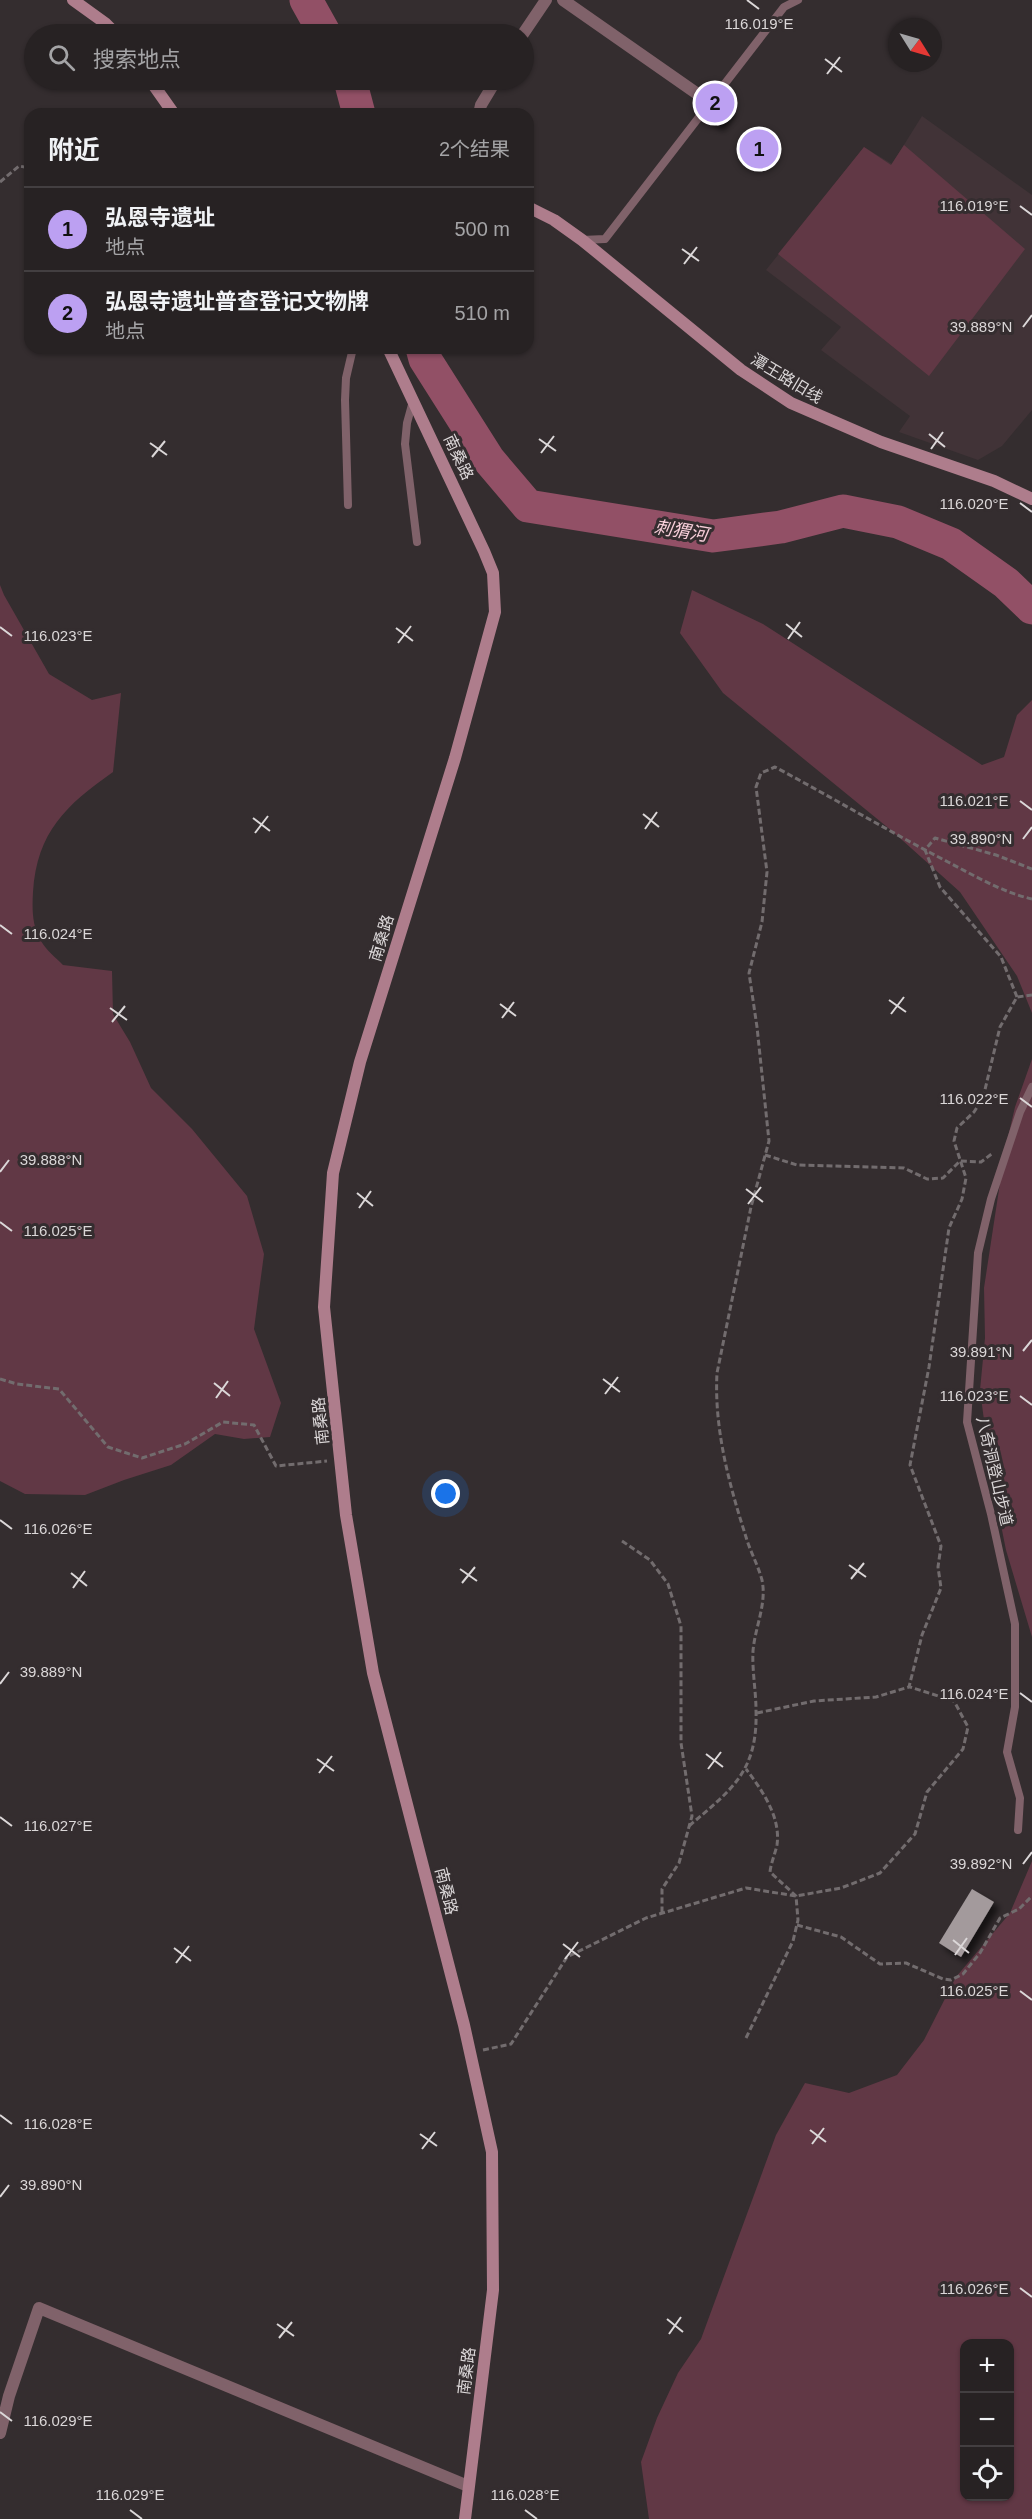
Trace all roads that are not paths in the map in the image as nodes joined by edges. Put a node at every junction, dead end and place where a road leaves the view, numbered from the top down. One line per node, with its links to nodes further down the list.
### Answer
1 (73, 0): 5 (street)
2 (546, 0): 6 (street)
3 (562, 0): 9 (street)
4 (798, 0): 9 (lane)
5 (106, 24)
6 (530, 24)
7 (157, 90): 10 (street)
8 (489, 90): 11 (street)
9 (709, 102): 13 (lane)
10 (170, 108)
11 (480, 108)
12 (534, 210): 13 (street, 潭王路旧线)
13 (582, 240): 17 (street, 潭王路旧线)
14 (352, 354): 18 (lane)
15 (391, 354): 16 (street, 南桑路)
16 (413, 399): 19 (lane); 23 (street, 南桑路)
17 (1032, 499)
18 (348, 505)
19 (417, 542)
20 (1032, 1087): 21 (lane, 八奇洞登山步道)
21 (1018, 1830)
22 (0, 2433): 23 (street)
23 (468, 2486): 24 (street, 南桑路)
24 (465, 2519)

